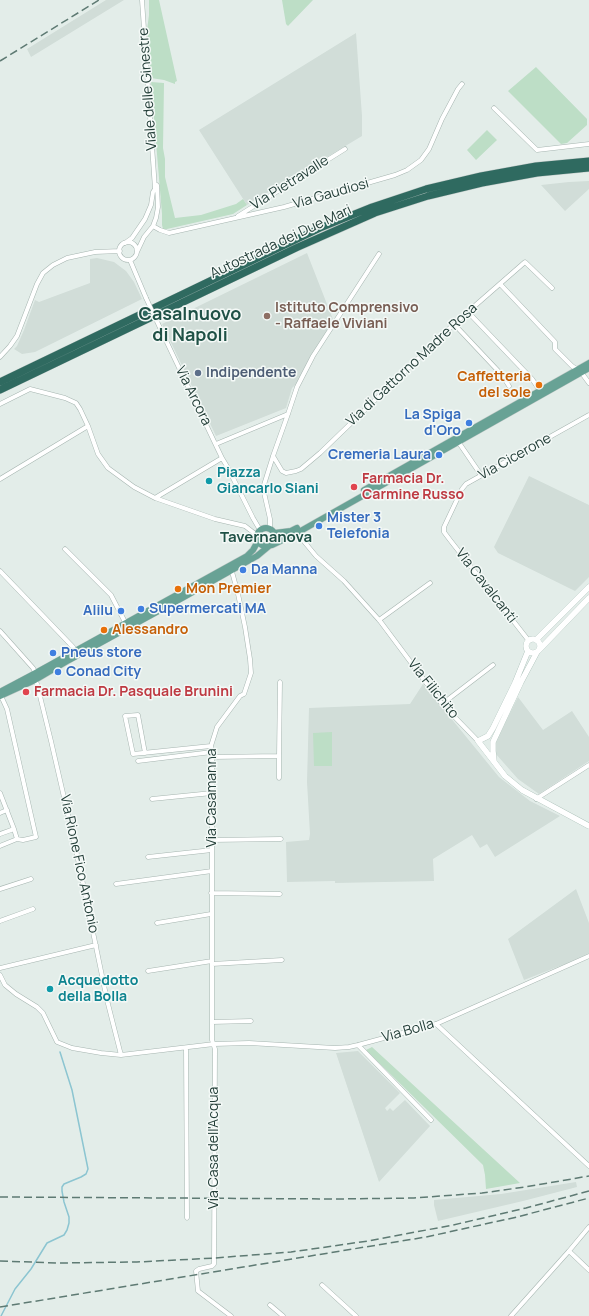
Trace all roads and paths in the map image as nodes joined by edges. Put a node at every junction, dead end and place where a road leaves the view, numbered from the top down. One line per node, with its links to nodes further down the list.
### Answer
1 (142, 0): 8 (street, Viale delle Ginestre)
2 (462, 84): 9 (street, Via Gaudiosi)
3 (494, 108): 4 (street)
4 (589, 144)
5 (345, 149): 9 (street, Via Pietravalle)
6 (589, 161): 24 (highway, Autostrada dei Due Mari)
7 (589, 168): 27 (highway, Autostrada dei Due Mari)
8 (155, 178): 10 (street, Viale delle Ginestre); 11 (street, Viale delle Ginestre)
9 (235, 218): 10 (street, Via Gaudiosi)
10 (153, 226): 13 (street, Viale delle Ginestre)
11 (125, 243): 12 (street); 13 (street)
12 (120, 251): 15 (street, Via Arcora); 20 (street)
13 (137, 252): 15 (street)
14 (379, 254): 30 (street)
15 (130, 260): 34 (street, Via Arcora, bridge)
16 (500, 284): 17 (street, Via di Gattorno Madre Rosa); 18 (street, Via di Gattorno Madre Rosa); 23 (street)
17 (552, 288)
18 (468, 312): 19 (street, Via di Gattorno Madre Rosa); 28 (street)
19 (454, 324): 26 (street); 35 (street, Via di Gattorno Madre Rosa)
20 (0, 357)
21 (589, 362): 23 (main road)
22 (589, 368): 23 (main road)
23 (579, 371): 25 (street); 28 (main road)
24 (0, 382)
25 (589, 383)
26 (509, 386)
27 (0, 390)
28 (541, 392): 33 (main road)
29 (0, 404): 32 (street)
30 (288, 414): 34 (street); 35 (street)
31 (589, 415): 37 (street, Via Cicerone)
32 (88, 426): 38 (street); 39 (street)
33 (457, 440): 37 (street); 42 (main road)
34 (216, 444): 36 (street, Via Arcora)
35 (273, 456): 41 (street)
36 (222, 458): 39 (street); 40 (street, Via Arcora)
37 (481, 475): 43 (street, Via Cicerone)
38 (0, 479)
39 (155, 498): 44 (street)
40 (260, 530): 41 (main road); 44 (main road)
41 (272, 531): 42 (main road); 45 (main road)
42 (296, 531): 45 (main road); 52 (street, Via Filichito)
43 (444, 532): 56 (street, Via Cavalcanti)
44 (257, 540): 45 (main road); 47 (main road)
45 (271, 545): 47 (main road)
46 (65, 549): 53 (street)
47 (230, 568): 53 (main road); 66 (street, Via Casamanna)
48 (0, 571): 59 (street)
49 (430, 583): 52 (street)
50 (589, 587): 55 (street)
51 (589, 598): 58 (street)
52 (379, 620): 64 (street, Via Filichito)
53 (126, 626): 59 (main road)
54 (0, 631): 61 (street)
55 (536, 640): 56 (street); 58 (street)
56 (529, 641): 57 (street)
57 (528, 651): 58 (street); 65 (street)
58 (538, 651): 72 (street)
59 (77, 653): 61 (main road)
60 (493, 666): 64 (street)
61 (35, 676): 63 (main road); 100 (street, Via Rione Fico Antonio)
62 (280, 682): 69 (street)
63 (0, 695): 84 (street)
64 (442, 704): 65 (street, Via Filichito)
65 (478, 741): 72 (street, Via Filichito)
66 (211, 746): 67 (street, Via Casamanna); 68 (street)
67 (212, 752): 70 (street, Via Casamanna); 71 (street)
68 (145, 753): 68 (street)
69 (279, 756): 70 (street); 74 (street)
70 (212, 757): 76 (street, Via Casamanna)
71 (138, 761)
72 (495, 764): 78 (street, Via Filichito)
73 (589, 765): 78 (street)
74 (279, 778)
75 (0, 793): 79 (street)
76 (212, 793): 77 (street); 85 (street, Via Casamanna)
77 (152, 799)
78 (536, 799): 81 (street, Via Filichito)
79 (7, 810): 80 (street); 82 (street)
80 (0, 813)
81 (589, 826)
82 (14, 829): 83 (street); 84 (street)
83 (0, 834)
84 (17, 839): 87 (street)
85 (212, 840): 86 (street); 88 (street, Via Casamanna)
86 (280, 840)
87 (0, 846)
88 (212, 850): 89 (street); 90 (street, Via Casamanna)
89 (148, 857)
90 (212, 870): 92 (street); 94 (street, Via Casamanna)
91 (31, 879): 93 (street)
92 (116, 884)
93 (0, 889)
94 (212, 893): 95 (street); 97 (street, Via Casamanna)
95 (280, 894)
96 (33, 909): 98 (street)
97 (211, 914): 99 (street); 103 (street, Via Casamanna)
98 (0, 921)
99 (156, 923)
100 (96, 945): 104 (street); 115 (street, Via Rione Fico Antonio)
101 (589, 956): 111 (street, Via Bolla)
102 (282, 960): 103 (street)
103 (212, 962): 105 (street); 110 (street, Via Casamanna)
104 (0, 968)
105 (148, 970)
106 (0, 975): 107 (street)
107 (5, 985): 108 (street); 115 (street)
108 (0, 987)
109 (251, 1021): 110 (street)
110 (212, 1022): 112 (street, Via Casamanna)
111 (436, 1024): 113 (street, Via Bolla); 117 (street)
112 (214, 1044): 113 (street, Via Bolla); 114 (street); 125 (street, Via Casa dell'Acqua)
113 (358, 1045): 116 (street)
114 (186, 1048): 115 (street); 118 (street)
115 (120, 1055)
116 (431, 1120)
117 (589, 1166)
118 (187, 1218)
119 (589, 1226): 120 (street)
120 (569, 1251): 121 (street); 124 (street)
121 (589, 1270)
122 (322, 1285): 127 (street)
123 (270, 1305): 126 (street)
124 (514, 1315)
125 (231, 1316)
126 (282, 1316)
127 (356, 1316)

